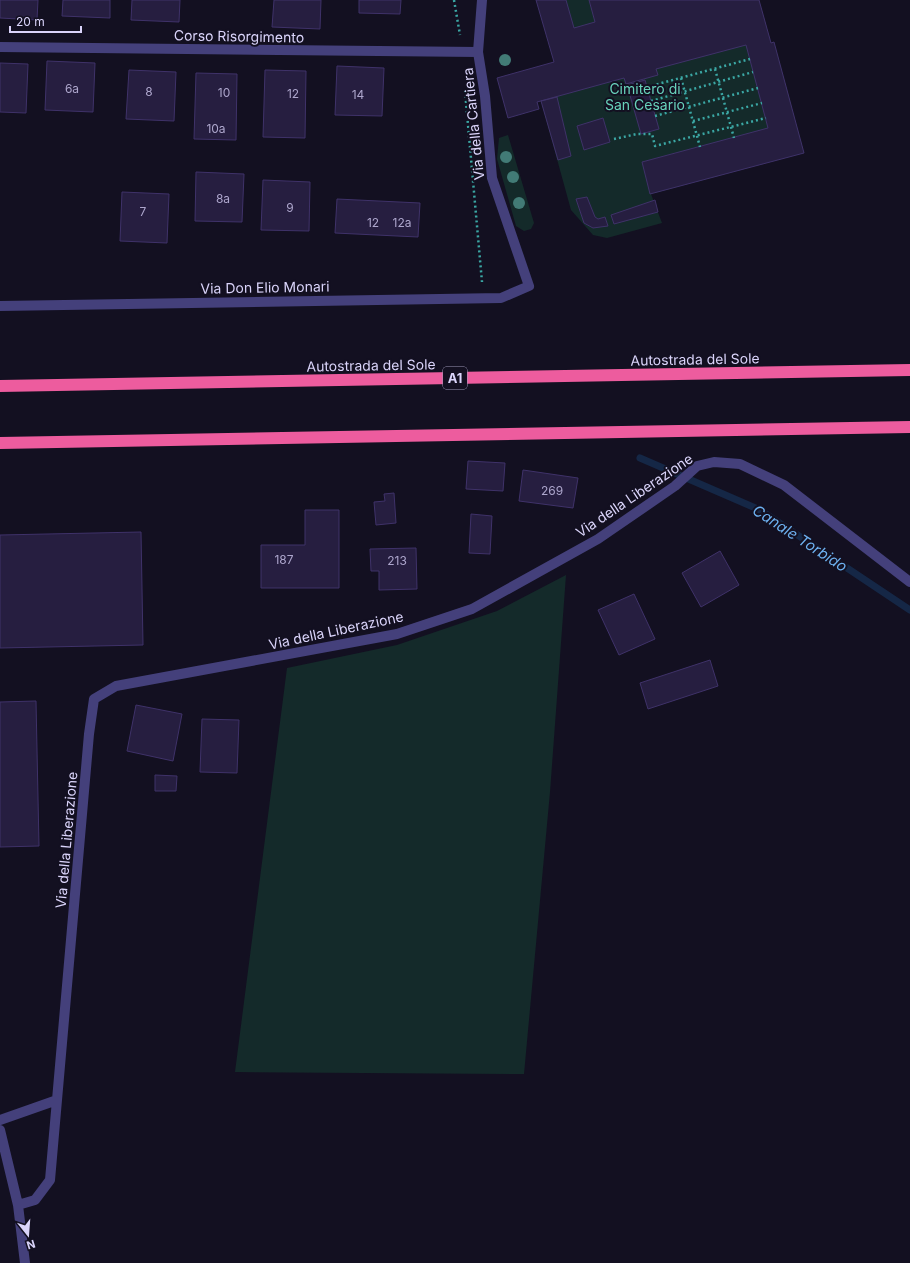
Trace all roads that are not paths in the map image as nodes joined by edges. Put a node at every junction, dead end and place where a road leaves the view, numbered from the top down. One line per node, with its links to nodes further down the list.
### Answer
1 (482, 0): 3 (street, Via della Cartiera)
2 (0, 47): 3 (street, Corso Risorgimento)
3 (478, 52): 4 (street, Via della Cartiera)
4 (529, 286): 5 (street, Via Don Elio Monari)
5 (0, 306)
6 (910, 370): 7 (highway, Autostrada del Sole / A1)
7 (0, 386)
8 (910, 427): 9 (highway)
9 (0, 443)
10 (910, 582): 11 (street, Via della Liberazione)
11 (57, 1100): 12 (street); 14 (street, Via della Liberazione)
12 (0, 1120)
13 (0, 1130): 14 (street)
14 (18, 1205): 15 (street)
15 (24, 1250): 16 (street); 17 (street)
16 (25, 1263)
17 (32, 1263)

